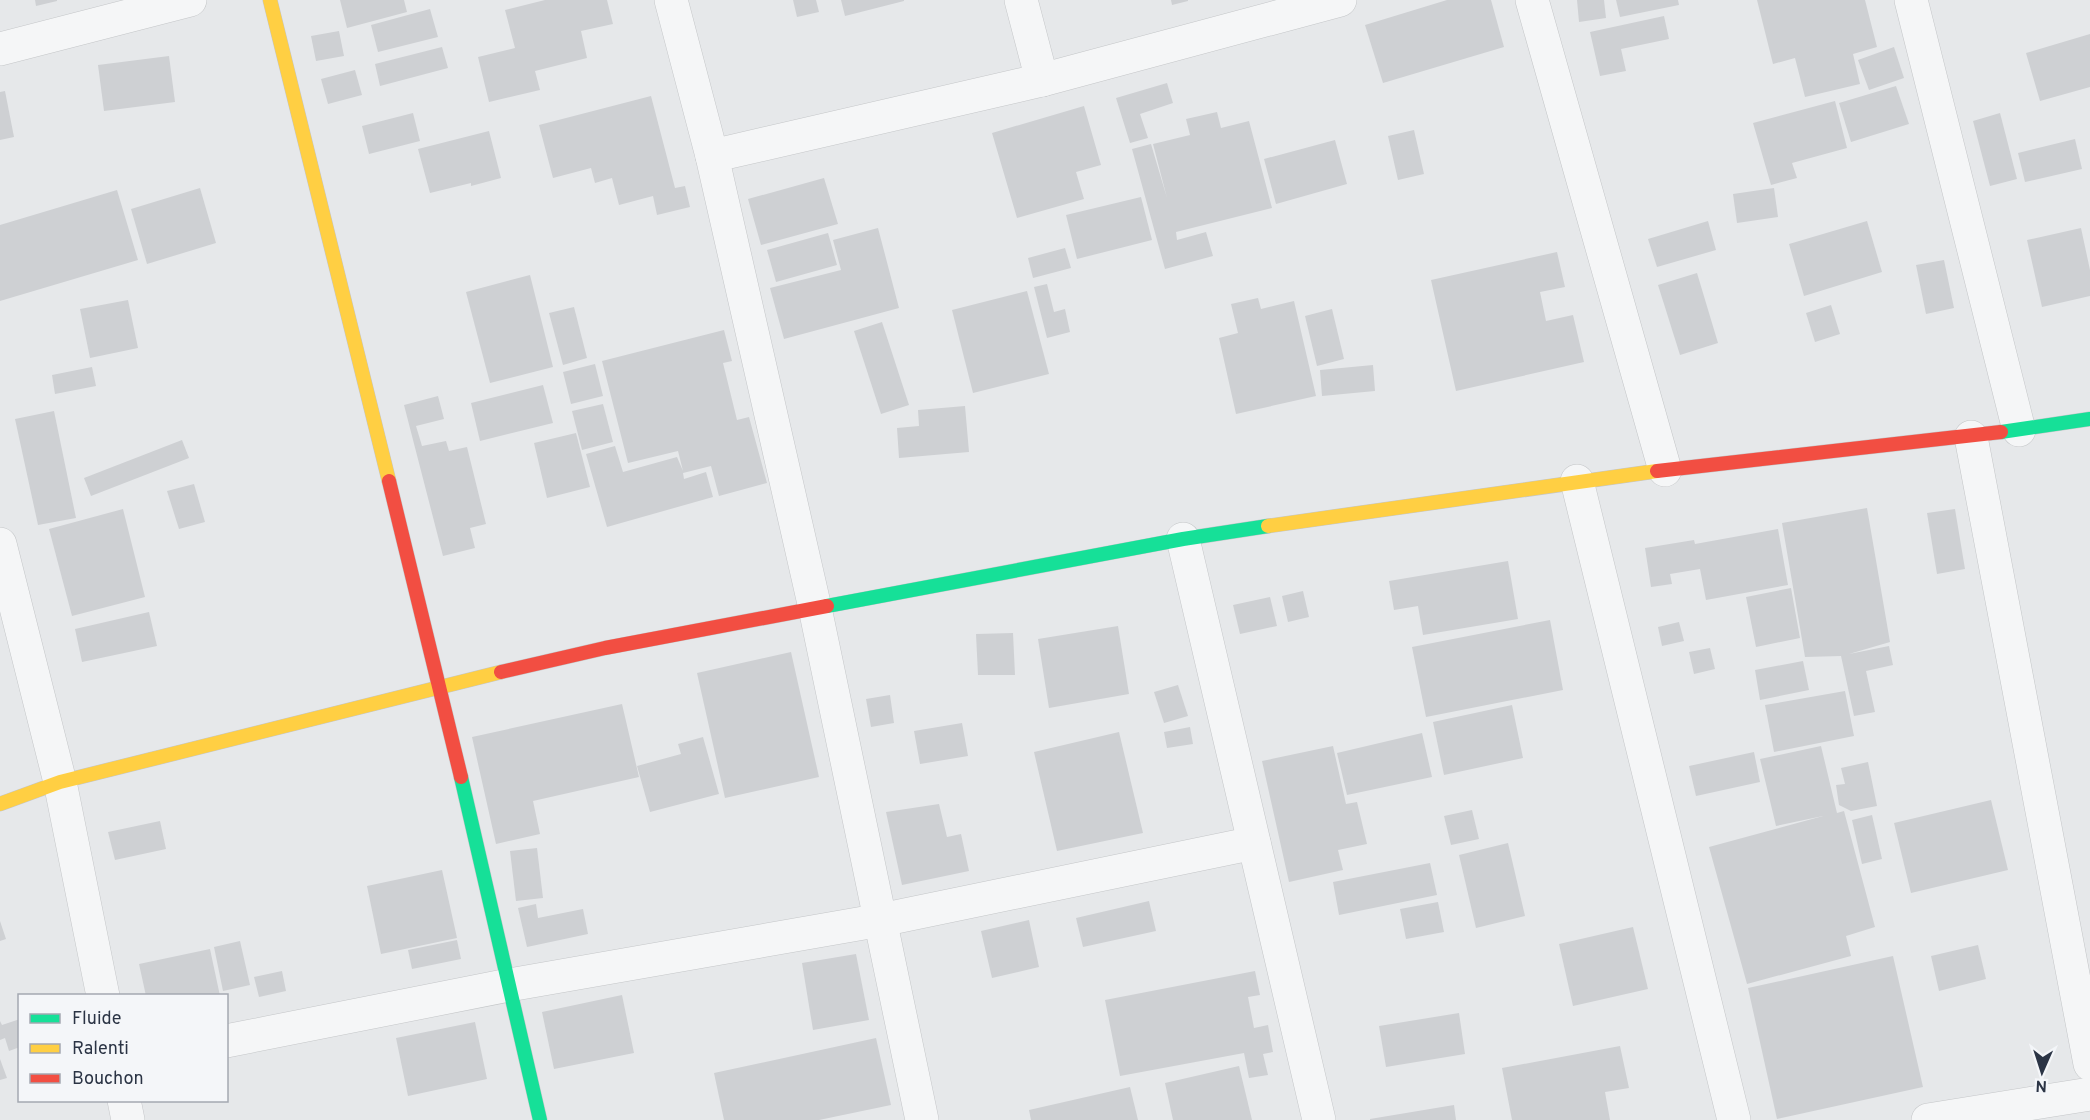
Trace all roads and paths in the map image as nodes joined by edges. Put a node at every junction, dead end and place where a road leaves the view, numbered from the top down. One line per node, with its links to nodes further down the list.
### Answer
1 (190, 0): 8 (street)
2 (270, 0): 19 (street)
3 (671, 0): 10 (street)
4 (1021, 0): 9 (street)
5 (1340, 0): 9 (street)
6 (1532, 0): 14 (street)
7 (1911, 0): 12 (street)
8 (0, 49)
9 (1042, 80): 10 (street)
10 (712, 156): 18 (street)
11 (2090, 419): 12 (street)
12 (2019, 430): 13 (street)
13 (1971, 437): 14 (street); 27 (street)
14 (1665, 470): 15 (street)
15 (1577, 482): 16 (street); 34 (street)
16 (1183, 539): 18 (street); 22 (street)
17 (0, 544): 20 (street)
18 (815, 608): 19 (street); 23 (street)
19 (440, 686): 20 (street); 24 (street)
20 (60, 782): 21 (street); 25 (street)
21 (0, 804)
22 (1254, 843): 23 (street); 33 (street)
23 (881, 920): 24 (street); 32 (street)
24 (509, 985): 26 (street); 31 (street)
25 (103, 994)
26 (228, 1041)
27 (2090, 1064)
28 (2090, 1094): 35 (street)
29 (124, 1102): 30 (street)
30 (128, 1120)
31 (540, 1120)
32 (922, 1120)
33 (1318, 1120)
34 (1734, 1120)
35 (1928, 1120)

